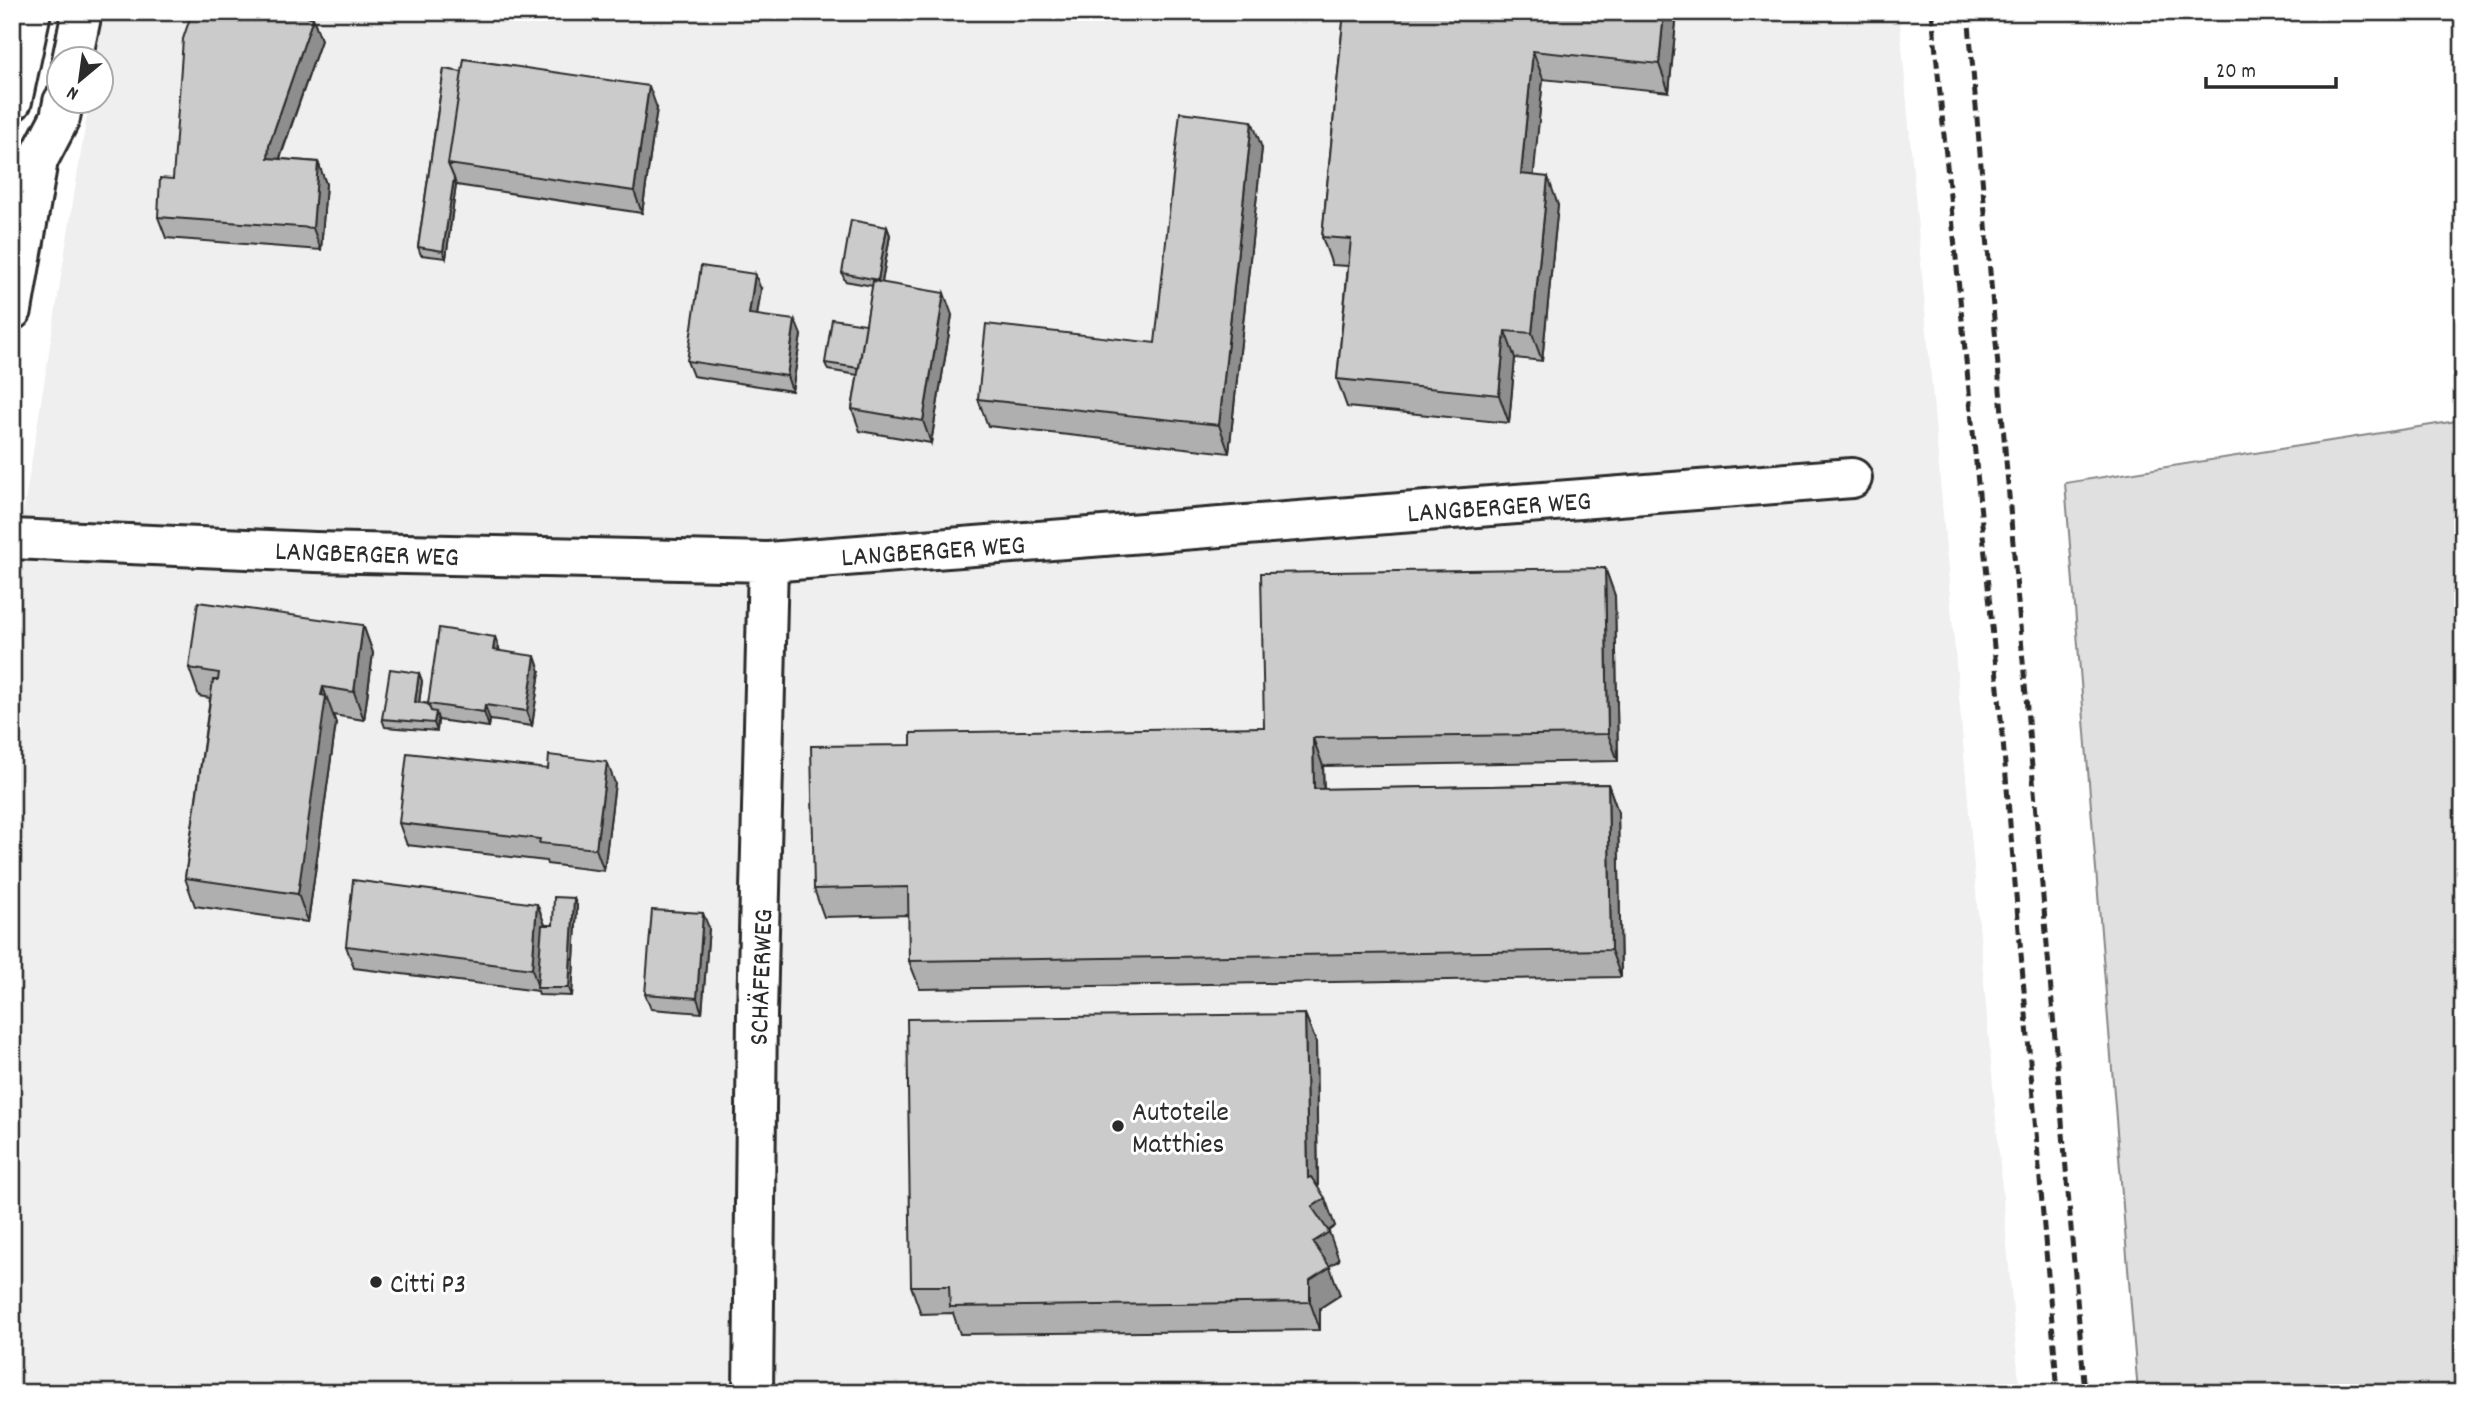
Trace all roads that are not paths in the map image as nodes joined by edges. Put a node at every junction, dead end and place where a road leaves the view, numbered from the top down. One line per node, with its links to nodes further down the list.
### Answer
1 (31, 12): 4 (street)
2 (82, 12): 3 (street)
3 (75, 46)
4 (12, 103): 6 (street)
5 (60, 116): 6 (street)
6 (38, 160): 7 (street)
7 (12, 310)
8 (1852, 478): 10 (street, LANGBERGER WEG)
9 (12, 539): 10 (street, LANGBERGER WEG)
10 (768, 562): 11 (street, SCHÄFERWEG)
11 (754, 1393)

